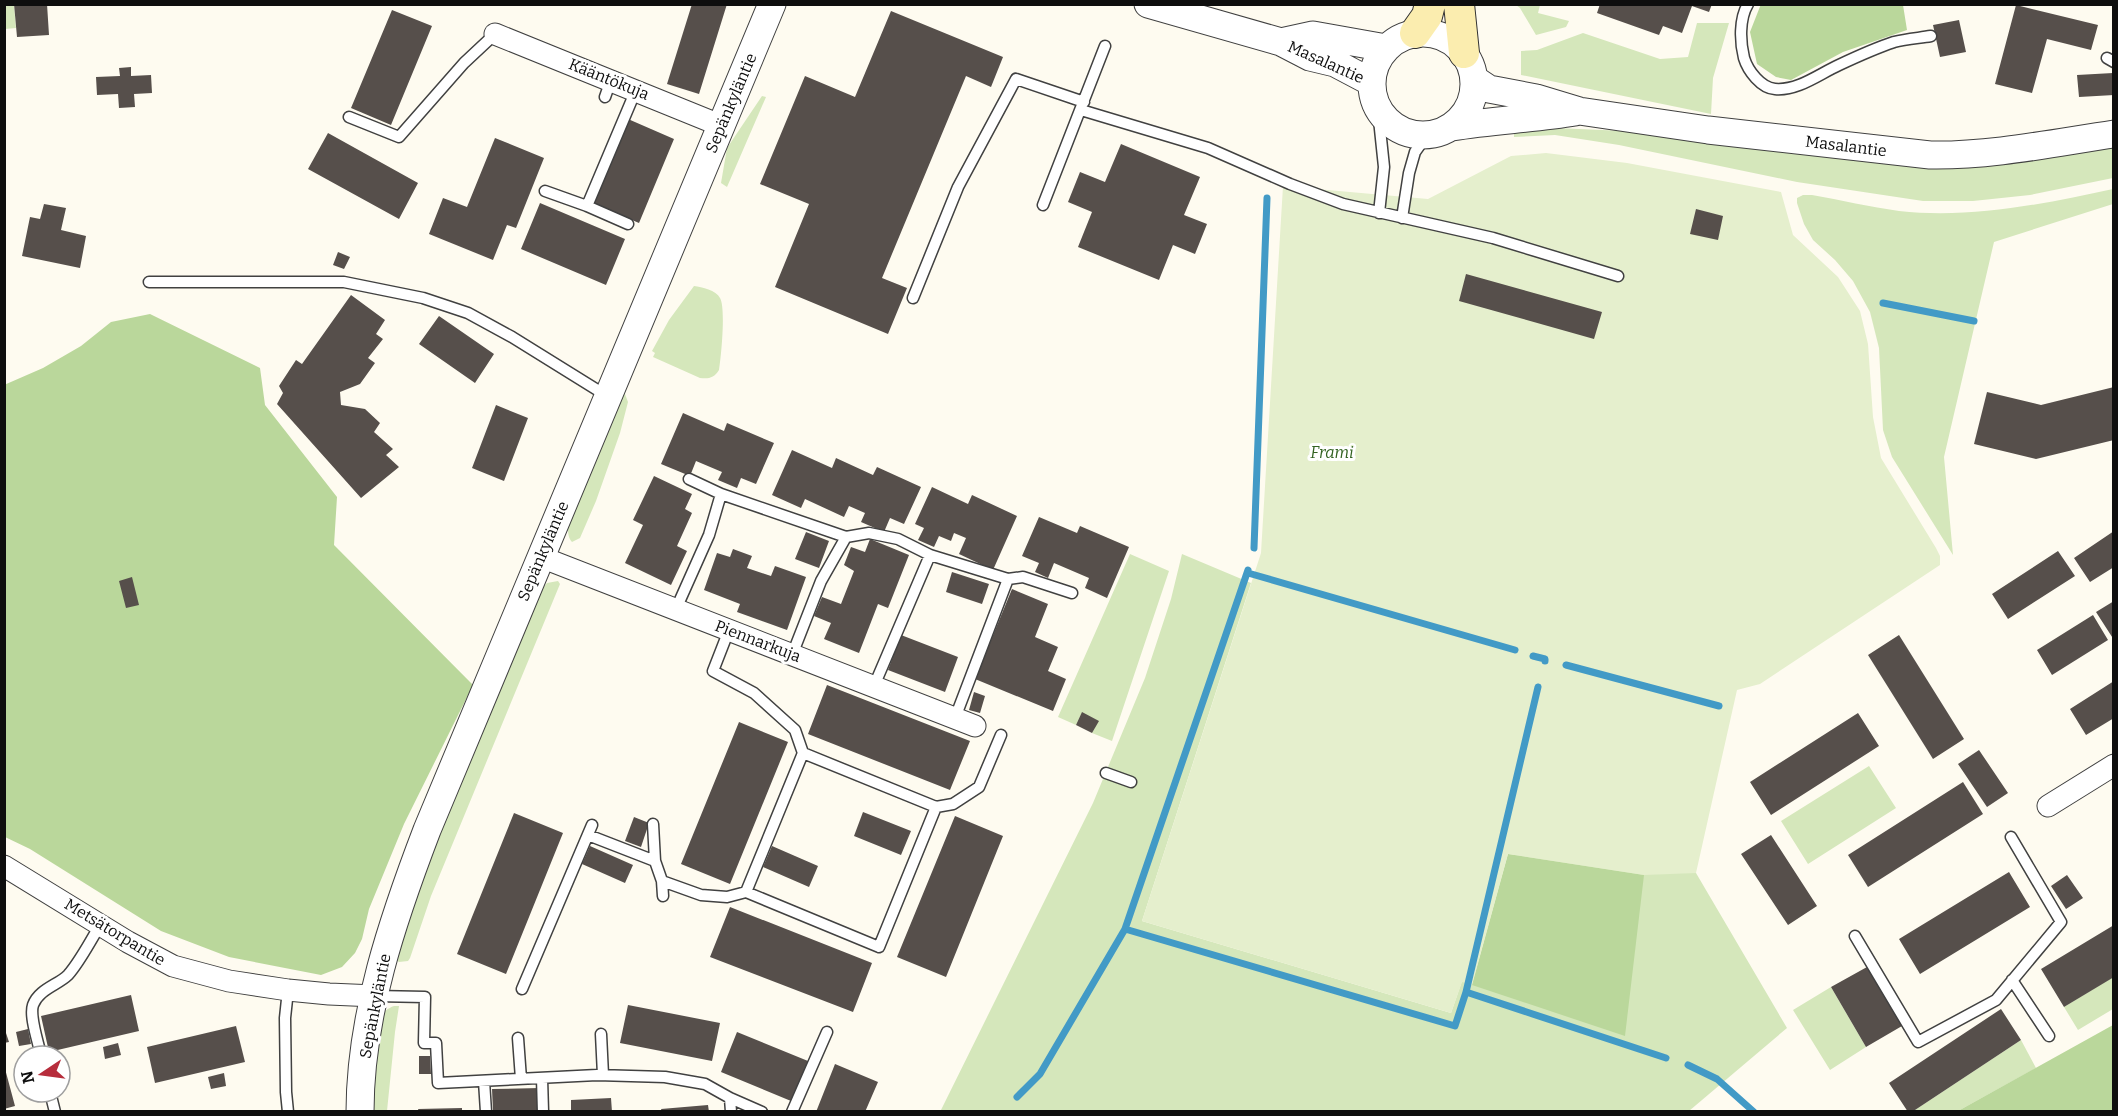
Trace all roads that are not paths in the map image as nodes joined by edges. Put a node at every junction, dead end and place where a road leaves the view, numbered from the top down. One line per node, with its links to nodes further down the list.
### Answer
1 (772, 4): 19 (street, Sepänkyläntie)
2 (1148, 4): 9 (street, Masalantie)
3 (1430, 4): 6 (main road)
4 (1459, 4): 12 (main road)
5 (1748, 4): 8 (lane)
6 (1415, 33): 11 (street); 12 (street)
7 (495, 34): 14 (street, Kääntökuja); 18 (lane)
8 (1931, 36)
9 (1281, 42): 11 (street, Masalantie); 13 (street, Masalantie)
10 (1105, 46): 15 (lane)
11 (1386, 48): 13 (street)
12 (1469, 66): 17 (street, Masalantie); 20 (street)
13 (1371, 82): 16 (street)
14 (636, 90): 19 (street, Kääntökuja); 24 (lane)
15 (1083, 106): 23 (lane); 25 (lane); 30 (lane)
16 (1378, 110): 20 (street); 25 (lane)
17 (1579, 111): 20 (street, Masalantie); 21 (street, Masalantie)
18 (349, 117)
19 (722, 126): 31 (street, Sepänkyläntie)
20 (1439, 131): 26 (lane)
21 (2114, 134)
22 (545, 191): 24 (lane)
23 (1043, 205)
24 (587, 206): 27 (lane)
25 (1379, 213): 26 (lane)
26 (1402, 218): 28 (lane)
27 (628, 224)
28 (1618, 276)
29 (149, 282): 31 (lane)
30 (913, 298)
31 (607, 396): 36 (street, Sepänkyläntie)
32 (689, 479): 33 (lane)
33 (722, 494): 34 (lane); 39 (lane)
34 (846, 537): 35 (lane); 41 (lane)
35 (930, 555): 37 (lane); 42 (lane)
36 (541, 557): 39 (street, Piennarkuja); 64 (street, Sepänkyläntie)
37 (1008, 579): 38 (lane); 43 (lane)
38 (1072, 593)
39 (676, 609): 40 (street, Piennarkuja)
40 (729, 630): 41 (street, Piennarkuja); 46 (lane)
41 (792, 655): 42 (street, Piennarkuja)
42 (874, 686): 43 (street, Piennarkuja)
43 (955, 718): 44 (street, Piennarkuja)
44 (975, 726)
45 (1001, 735): 51 (lane)
46 (803, 753): 51 (lane); 57 (lane)
47 (2114, 765): 50 (street)
48 (1106, 773): 49 (lane)
49 (1131, 782)
50 (2048, 806)
51 (936, 807): 57 (lane)
52 (653, 824): 54 (lane)
53 (2011, 837): 61 (lane)
54 (655, 861): 56 (lane); 62 (lane)
55 (4, 866): 59 (street, Metsätorpantie)
56 (662, 880): 57 (lane); 58 (lane)
57 (746, 892)
58 (663, 896)
59 (101, 924): 63 (street, Metsätorpantie); 69 (lane)
60 (1856, 936): 61 (lane)
61 (2012, 980): 67 (lane)
62 (522, 989)
63 (288, 990): 64 (street, Metsätorpantie); 75 (lane)
64 (375, 996): 73 (lane); 76 (street, Sepänkyläntie)
65 (827, 1032): 81 (lane)
66 (601, 1034): 70 (lane)
67 (2049, 1036)
68 (518, 1038): 72 (lane)
69 (38, 1044)
70 (603, 1075): 71 (lane); 74 (lane)
71 (542, 1078): 72 (lane); 78 (lane)
72 (521, 1079): 73 (lane)
73 (484, 1081): 77 (lane)
74 (730, 1098): 79 (lane); 80 (lane)
75 (288, 1112)
76 (360, 1112)
77 (486, 1112)
78 (543, 1112)
79 (731, 1112)
80 (762, 1112)
81 (792, 1112)

